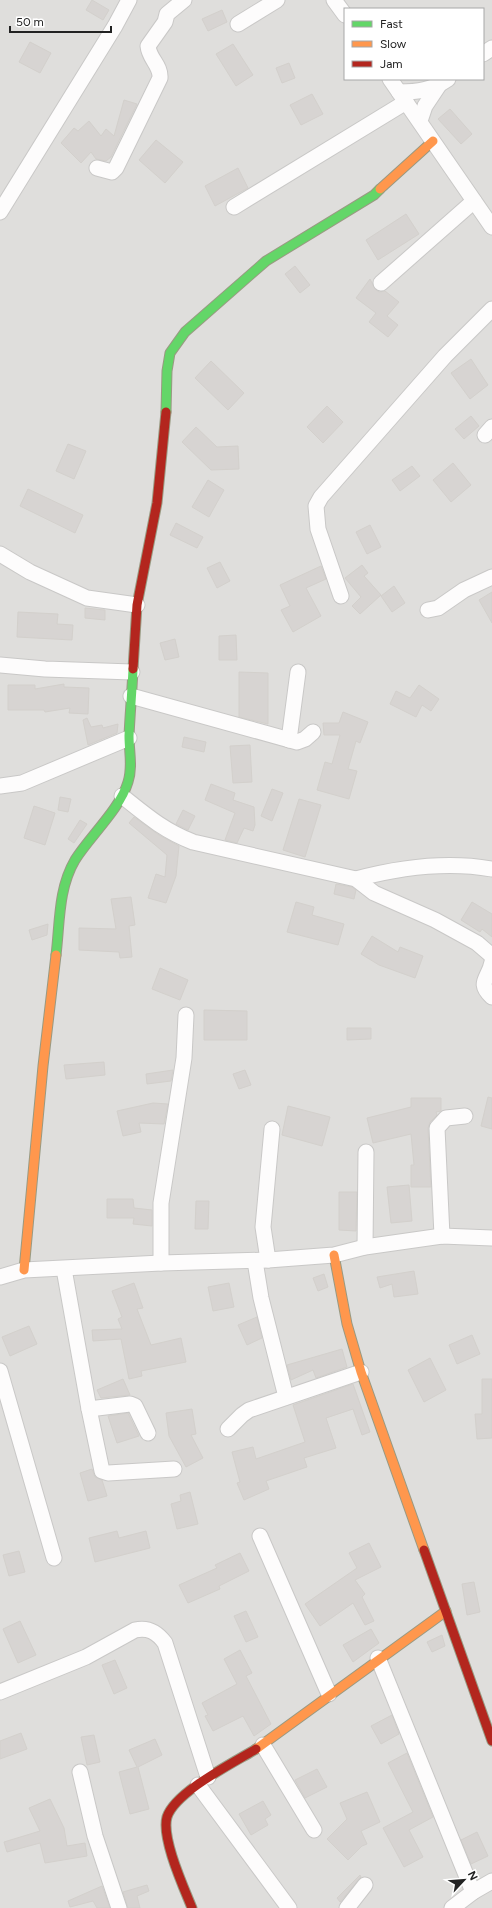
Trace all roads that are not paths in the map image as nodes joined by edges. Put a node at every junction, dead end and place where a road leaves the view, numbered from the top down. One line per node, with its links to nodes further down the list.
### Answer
1 (129, 0): 15 (street)
2 (184, 0): 12 (street)
3 (276, 0): 6 (street)
4 (334, 0): 5 (street)
5 (344, 14)
6 (238, 24)
7 (391, 80): 9 (street)
8 (443, 82): 9 (street); 10 (street)
9 (403, 97): 10 (street); 14 (street)
10 (420, 121): 11 (street)
11 (433, 141): 13 (street); 22 (street)
12 (97, 168)
13 (474, 201): 16 (street); 17 (street)
14 (234, 207)
15 (0, 212)
16 (492, 227)
17 (381, 283)
18 (492, 309): 21 (street)
19 (0, 554): 22 (street)
20 (492, 577): 23 (street)
21 (341, 596)
22 (137, 604): 25 (street)
23 (428, 610)
24 (0, 665): 25 (street)
25 (132, 672): 27 (street)
26 (298, 672): 30 (street)
27 (131, 696): 29 (street); 30 (street)
28 (313, 732): 30 (street)
29 (129, 738): 31 (street); 32 (street)
30 (288, 740)
31 (0, 786)
32 (122, 796): 34 (street); 49 (street)
33 (492, 869): 34 (street)
34 (356, 879): 35 (street)
35 (492, 958)
36 (492, 962): 37 (street)
37 (492, 997)
38 (186, 1015): 47 (street)
39 (465, 1116): 42 (street)
40 (272, 1130): 46 (street)
41 (366, 1152): 44 (street)
42 (442, 1236): 43 (street); 44 (street)
43 (492, 1238)
44 (365, 1247): 45 (street)
45 (334, 1254): 46 (street); 52 (street)
46 (262, 1260): 47 (street); 53 (street)
47 (161, 1263): 48 (street)
48 (64, 1268): 49 (street); 54 (street)
49 (24, 1270): 50 (street)
50 (0, 1277)
51 (0, 1371): 59 (street)
52 (361, 1372): 53 (street); 60 (street)
53 (286, 1397): 55 (street)
54 (89, 1409): 56 (street); 57 (street)
55 (228, 1429)
56 (148, 1433)
57 (174, 1469)
58 (260, 1536): 63 (street)
59 (54, 1558)
60 (446, 1611): 61 (street); 64 (street)
61 (378, 1658): 63 (street); 71 (street)
62 (0, 1692): 67 (street)
63 (329, 1694): 65 (street)
64 (492, 1741)
65 (263, 1745): 67 (street); 68 (street)
66 (80, 1772): 72 (street)
67 (203, 1781): 73 (street); 74 (street)
68 (314, 1830)
69 (492, 1881): 71 (street)
70 (365, 1885): 75 (street)
71 (473, 1892): 76 (street)
72 (119, 1908)
73 (192, 1908)
74 (289, 1908)
75 (347, 1908)
76 (452, 1908)

